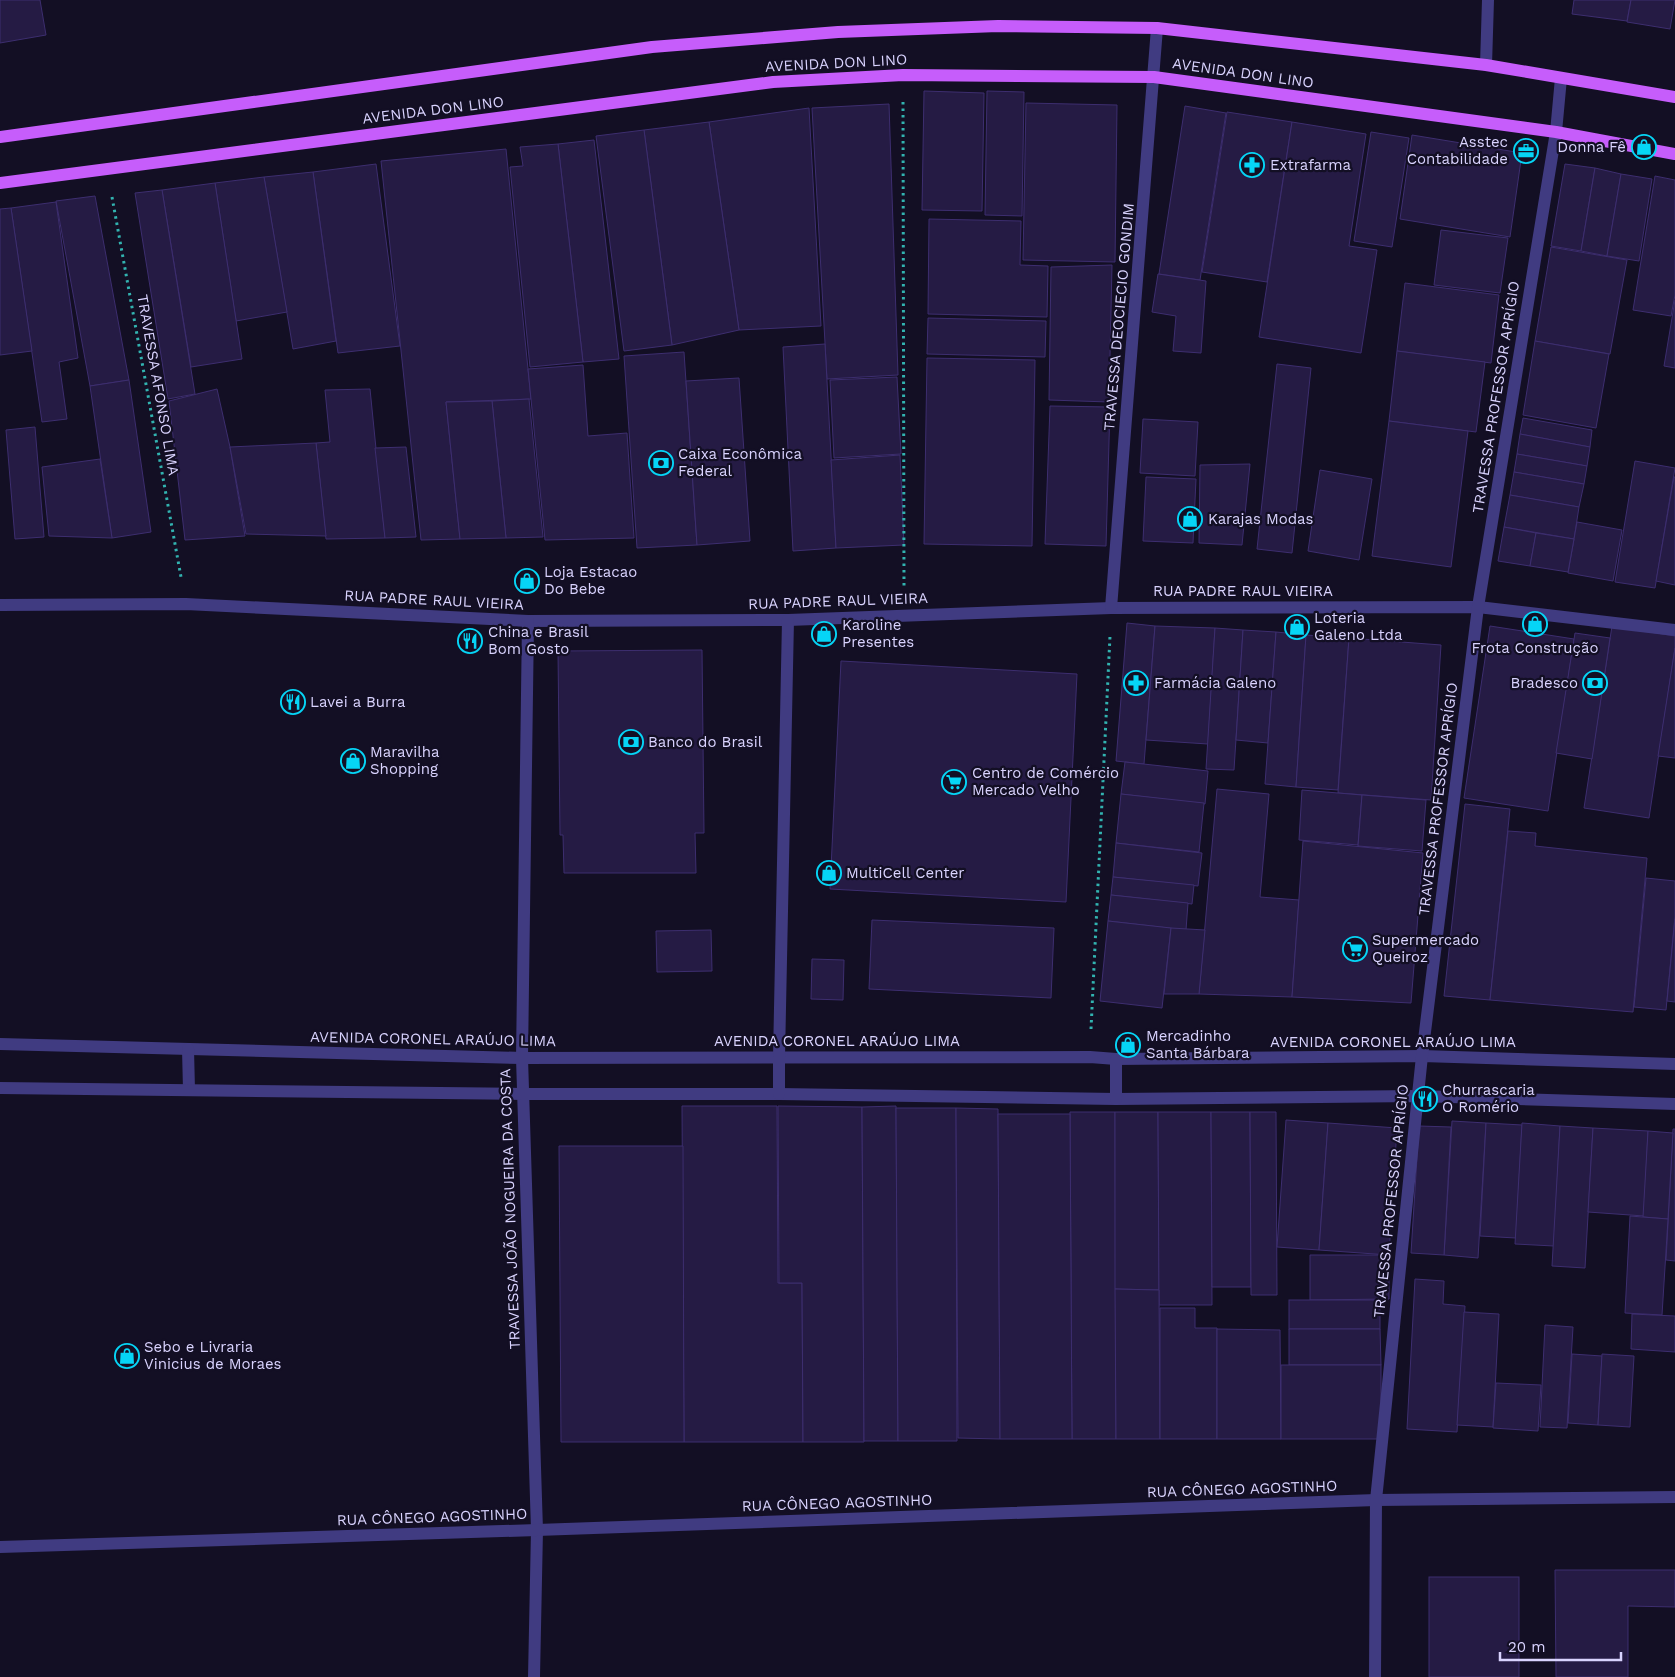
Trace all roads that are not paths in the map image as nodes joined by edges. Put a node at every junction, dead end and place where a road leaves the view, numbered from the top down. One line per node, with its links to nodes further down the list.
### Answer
1 (1488, 0): 3 (street)
2 (1157, 28): 3 (main road, AVENIDA DON LINO); 4 (street, TRAVESSA DEOCIECIO GONDIM); 8 (main road, AVENIDA DON LINO)
3 (1486, 65): 5 (main road, AVENIDA DON LINO)
4 (1154, 77): 7 (main road, AVENIDA DON LINO); 10 (main road, AVENIDA DON LINO); 13 (street, TRAVESSA DEOCIECIO GONDIM)
5 (1561, 78): 6 (main road, AVENIDA DON LINO); 7 (street, TRAVESSA PROFESSOR APRÍGIO)
6 (1675, 97)
7 (1556, 132): 9 (main road, AVENIDA DON LINO); 12 (street, TRAVESSA PROFESSOR APRÍGIO)
8 (0, 137)
9 (1675, 154)
10 (0, 183)
11 (0, 605): 15 (street, RUA PADRE RAUL VIEIRA)
12 (1478, 607): 13 (street, RUA PADRE RAUL VIEIRA); 16 (street, RUA PADRE RAUL VIEIRA); 19 (street, TRAVESSA PROFESSOR APRÍGIO)
13 (1111, 608): 14 (street, RUA PADRE RAUL VIEIRA)
14 (788, 620): 15 (street, RUA PADRE RAUL VIEIRA); 20 (street)
15 (528, 621): 21 (street, TRAVESSA JOÃO NOGUEIRA DA COSTA)
16 (1675, 630)
17 (0, 1044): 18 (street, AVENIDA CORONEL ARAÚJO LIMA)
18 (188, 1049): 21 (street, AVENIDA CORONEL ARAÚJO LIMA); 25 (street)
19 (1422, 1056): 22 (street, AVENIDA CORONEL ARAÚJO LIMA); 23 (street, AVENIDA CORONEL ARAÚJO LIMA); 28 (street, TRAVESSA PROFESSOR APRÍGIO)
20 (779, 1057): 21 (street, AVENIDA CORONEL ARAÚJO LIMA); 22 (street, AVENIDA CORONEL ARAÚJO LIMA); 27 (street)
21 (522, 1058): 26 (street, TRAVESSA JOÃO NOGUEIRA DA COSTA)
22 (1116, 1059): 29 (street)
23 (1675, 1064)
24 (0, 1088): 25 (street)
25 (189, 1090): 26 (street)
26 (524, 1094): 27 (street); 33 (street, TRAVESSA JOÃO NOGUEIRA DA COSTA)
27 (779, 1094): 29 (street)
28 (1418, 1096): 29 (street); 30 (street); 32 (street, TRAVESSA PROFESSOR APRÍGIO)
29 (1116, 1099)
30 (1675, 1104)
31 (1675, 1497): 32 (street, RUA CÔNEGO AGOSTINHO)
32 (1376, 1500): 33 (street, RUA CÔNEGO AGOSTINHO); 36 (street, TRAVESSA PROFESSOR APRÍGIO)
33 (537, 1530): 34 (street, RUA CÔNEGO AGOSTINHO); 35 (street, TRAVESSA JOÃO NOGUEIRA DA COSTA)
34 (0, 1547)
35 (534, 1677)
36 (1376, 1677)

